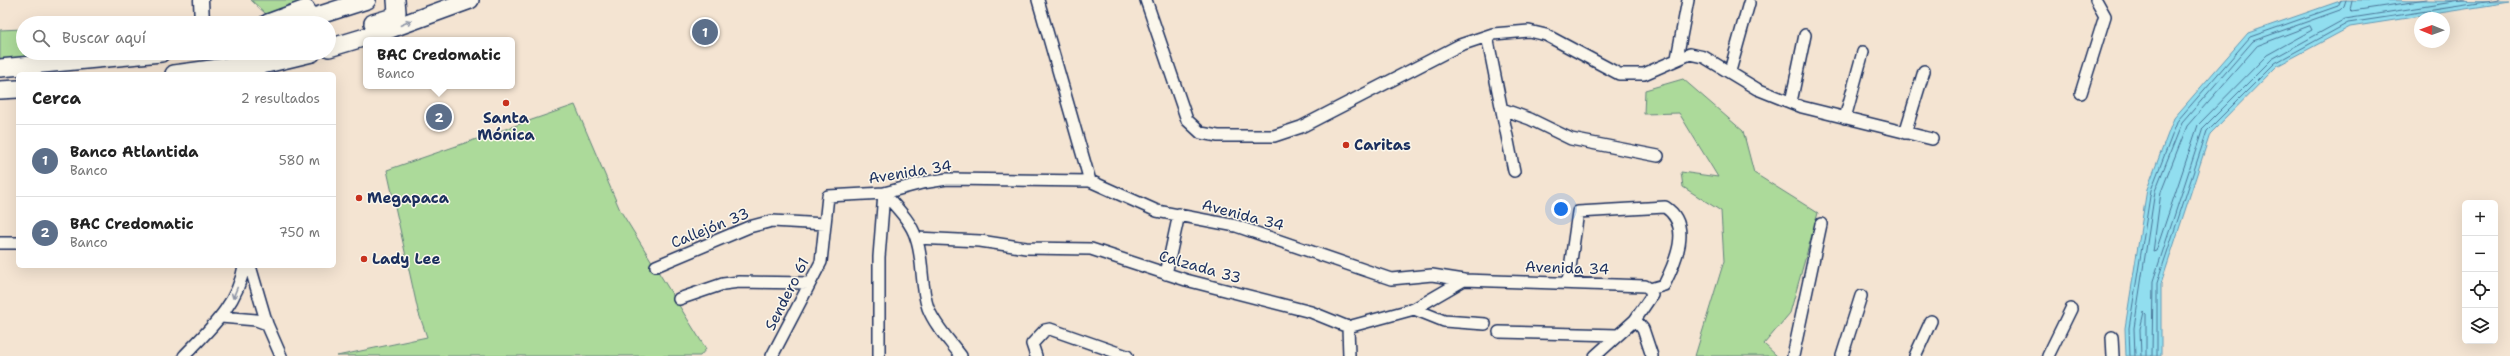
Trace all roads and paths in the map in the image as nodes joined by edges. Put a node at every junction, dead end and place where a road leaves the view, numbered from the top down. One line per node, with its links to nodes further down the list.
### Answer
1 (201, 0): 11 (street)
2 (332, 0): 12 (main road)
3 (367, 0): 13 (main road)
4 (396, 0): 14 (main road)
5 (470, 0): 17 (main road, one-way to 5)
6 (1038, 0): 40 (street)
7 (1146, 0): 16 (street)
8 (1688, 0): 21 (street)
9 (2096, 0): 32 (street)
10 (1749, 2): 27 (street)
11 (202, 16)
12 (287, 16)
13 (317, 16)
14 (336, 34)
15 (1805, 35): 33 (street)
16 (1487, 36): 21 (street); 34 (street)
17 (365, 37)
18 (363, 38): 19 (main road, one-way to 18)
19 (336, 46)
20 (1863, 52): 35 (street)
21 (1677, 58): 27 (street)
22 (86, 60): 26 (main road)
23 (250, 60): 25 (main road)
24 (283, 60): 25 (main road)
25 (234, 66): 29 (main road)
26 (0, 68)
27 (1730, 71): 33 (street)
28 (1924, 71): 36 (street)
29 (198, 72)
30 (16, 89): 31 (main road)
31 (0, 90)
32 (2081, 93)
33 (1791, 102): 35 (street)
34 (1502, 108): 38 (street); 39 (street)
35 (1845, 118): 36 (street)
36 (1905, 133): 37 (street)
37 (1932, 139)
38 (1658, 156)
39 (1514, 171)
40 (1090, 181): 41 (street, Avenida 34); 43 (street, Avenida 34)
41 (884, 193): 42 (street, Avenida 34); 46 (street); 73 (street)
42 (828, 196): 44 (street, Sendero 61)
43 (1179, 214): 52 (street); 53 (street, Avenida 34)
44 (825, 224): 49 (street, Callejón 33); 55 (street, Sendero 61)
45 (1822, 224): 80 (street)
46 (916, 238): 52 (street, Calzada 33); 74 (street)
47 (0, 242): 48 (street)
48 (16, 243)
49 (656, 266)
50 (243, 268): 61 (street, one-way to 61)
51 (251, 268): 64 (street)
52 (1166, 274): 66 (street, Calzada 33)
53 (1464, 280): 54 (street, Avenida 34); 59 (street)
54 (1568, 282): 56 (street, Avenida 34); 56 (street)
55 (810, 283): 58 (street); 72 (street, Sendero 61)
56 (1650, 289): 62 (street)
57 (1861, 296): 81 (street)
58 (679, 299)
59 (1414, 309): 65 (street); 66 (street)
60 (2071, 309): 83 (street)
61 (221, 317): 64 (street); 71 (street)
62 (1635, 320): 68 (street); 79 (street)
63 (1931, 321): 82 (street)
64 (267, 324): 70 (street)
65 (1486, 324)
66 (1348, 327): 77 (street)
67 (1499, 332): 68 (street)
68 (1618, 335): 78 (street)
69 (2112, 337): 84 (street)
70 (278, 355)
71 (184, 356)
72 (772, 356)
73 (879, 356)
74 (961, 356)
75 (1036, 356): 76 (street)
76 (1127, 356)
77 (1349, 356)
78 (1595, 356)
79 (1652, 356)
80 (1793, 356)
81 (1842, 356)
82 (1914, 356)
83 (2048, 356)
84 (2113, 356)

